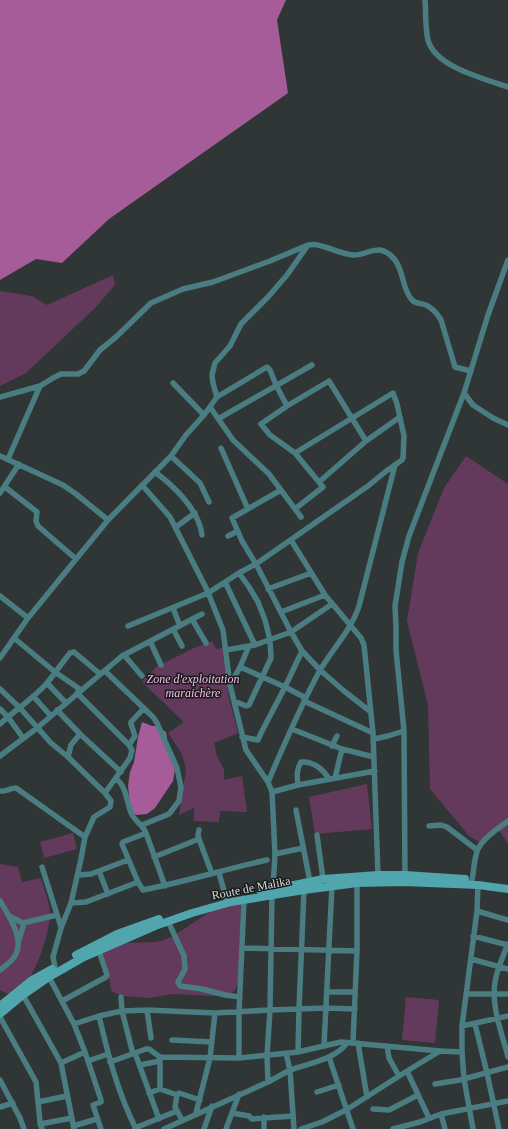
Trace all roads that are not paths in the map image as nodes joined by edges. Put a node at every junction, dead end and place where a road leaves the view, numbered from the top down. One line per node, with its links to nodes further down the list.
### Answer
1 (425, 0): 2 (street)
2 (508, 87)
3 (308, 246): 6 (street); 9 (street); 12 (street)
4 (508, 260): 6 (street)
5 (312, 365): 8 (street)
6 (471, 371): 10 (street)
7 (172, 383): 15 (street)
8 (276, 385): 12 (street); 13 (street); 18 (street)
9 (40, 386): 11 (street); 25 (street)
10 (464, 393): 19 (street); 101 (street)
11 (0, 397)
12 (217, 397): 14 (street)
13 (287, 406): 17 (street); 22 (street)
14 (210, 407): 15 (street); 18 (street)
15 (204, 415): 24 (street)
16 (400, 417): 17 (street); 20 (street); 27 (street)
17 (352, 418): 20 (street); 22 (street)
18 (218, 419): 32 (street)
19 (508, 425)
20 (366, 440): 29 (street)
21 (221, 448): 35 (street)
22 (294, 453): 29 (street)
23 (0, 456): 25 (street)
24 (171, 456): 28 (street); 34 (street)
25 (8, 459): 26 (street)
26 (19, 464): 31 (street); 39 (street)
27 (396, 464): 44 (street); 62 (street)
28 (155, 472): 30 (street); 37 (street)
29 (319, 482): 36 (street)
30 (142, 485): 39 (street); 40 (street)
31 (5, 487): 33 (street); 45 (street)
32 (281, 490): 35 (street); 36 (street)
33 (0, 493)
34 (209, 502)
35 (248, 509): 41 (street)
36 (294, 509): 38 (street)
37 (195, 513): 40 (street); 42 (street)
38 (300, 517)
39 (108, 520): 45 (street)
40 (176, 527): 51 (street)
41 (238, 531): 43 (street); 46 (street)
42 (202, 535)
43 (228, 536)
44 (291, 540): 46 (street); 48 (street)
45 (76, 559): 58 (street)
46 (256, 564): 47 (street); 50 (street)
47 (239, 573): 49 (street); 66 (street)
48 (311, 573): 50 (street); 52 (street)
49 (225, 582): 51 (street); 69 (street)
50 (268, 589): 56 (street)
51 (208, 593): 55 (street); 71 (street)
52 (325, 595): 54 (street); 56 (street)
53 (0, 596): 58 (street)
54 (332, 604): 62 (street); 64 (street)
55 (173, 608): 60 (street); 61 (street)
56 (281, 612): 64 (street)
57 (202, 614): 59 (street)
58 (28, 618): 65 (street)
59 (192, 619): 61 (street); 68 (street)
60 (128, 626)
61 (180, 626): 63 (street)
62 (350, 626): 77 (street); 95 (street)
63 (173, 629): 67 (street); 70 (street)
64 (291, 632): 66 (street); 72 (street)
65 (14, 638): 74 (street); 78 (street)
66 (270, 640): 69 (street); 81 (street)
67 (150, 641): 73 (street); 75 (street)
68 (206, 643)
69 (252, 645): 71 (street); 76 (street)
70 (182, 646)
71 (226, 650): 83 (street)
72 (302, 651): 77 (street); 84 (street)
73 (124, 655): 79 (street); 80 (street)
74 (0, 658)
75 (161, 665)
76 (240, 666): 81 (street); 83 (street)
77 (320, 670): 88 (street); 95 (street)
78 (55, 672): 79 (street); 82 (street); 86 (street)
79 (102, 672): 86 (street); 92 (street)
80 (142, 676)
81 (261, 677): 84 (street); 89 (street)
82 (47, 683): 87 (street); 90 (street)
83 (230, 685): 89 (street)
84 (285, 686): 88 (street); 105 (street)
85 (0, 689): 91 (street)
86 (79, 691): 90 (street); 108 (street)
87 (33, 696): 91 (street); 96 (street)
88 (305, 699): 100 (street); 102 (street)
89 (234, 701): 105 (street)
90 (66, 703): 94 (street)
91 (20, 708): 97 (street); 99 (street)
92 (144, 708): 108 (street); 125 (street)
93 (0, 709): 97 (street)
94 (57, 710): 96 (street); 103 (street)
95 (371, 712): 102 (street)
96 (51, 716): 99 (street)
97 (8, 717): 98 (street); 106 (street)
98 (0, 724)
99 (37, 728): 106 (street); 112 (street)
100 (292, 729): 109 (street); 118 (street)
101 (404, 731): 107 (street); 144 (street)
102 (373, 733): 107 (street)
103 (80, 734): 112 (street); 115 (street)
104 (337, 736): 109 (street)
105 (242, 737): 118 (street)
106 (23, 738): 111 (street)
107 (374, 739): 113 (street)
108 (129, 746): 115 (street)
109 (332, 746): 110 (street)
110 (342, 749): 113 (street); 116 (street)
111 (1, 754)
112 (68, 757): 122 (street)
113 (374, 757): 114 (street)
114 (375, 770): 116 (street); 143 (street)
115 (121, 772): 117 (street)
116 (332, 778): 119 (street); 119 (street)
117 (116, 779): 122 (street); 125 (street)
118 (268, 782): 121 (street)
119 (298, 785): 121 (street)
120 (0, 791): 130 (street)
121 (272, 792): 134 (street)
122 (105, 793): 130 (street)
123 (296, 810): 132 (street)
124 (508, 821): 133 (street)
125 (142, 825): 128 (street)
126 (429, 826): 133 (street)
127 (199, 830): 131 (street)
128 (146, 833): 135 (street); 136 (street)
129 (317, 835): 145 (street)
130 (85, 837): 141 (street)
131 (199, 839): 135 (street); 142 (street)
132 (303, 848): 134 (street); 147 (street)
133 (477, 850): 148 (street)
134 (274, 854): 155 (street)
135 (154, 857): 151 (street)
136 (128, 860): 139 (street); 146 (street)
137 (267, 860): 140 (street)
138 (42, 867): 162 (street)
139 (99, 871): 141 (street); 156 (street)
140 (219, 873): 142 (street); 157 (street)
141 (78, 874): 160 (street)
142 (212, 874): 151 (street)
143 (378, 875): 144 (main road, Route de Malika); 145 (main road, Route de Malika)
144 (404, 878): 148 (main road, Route de Malika); 149 (main road, Route de Malika)
145 (323, 879): 147 (main road, Route de Malika)
146 (138, 882): 151 (street); 156 (street)
147 (310, 882): 155 (main road, Route de Malika)
148 (475, 882): 150 (main road, Route de Malika); 153 (main road, Route de Malika); 161 (street)
149 (357, 883): 152 (main road, Route de Malika); 176 (street)
150 (508, 884)
151 (165, 886)
152 (332, 886): 154 (main road, Route de Malika); 175 (street)
153 (508, 889)
154 (304, 890): 155 (main road, Route de Malika); 174 (street)
155 (273, 892): 157 (main road, Route de Malika); 158 (main road, Route de Malika); 172 (street)
156 (108, 894): 160 (street)
157 (226, 898): 179 (main road, Route de Malika)
158 (244, 900): 165 (main road, Route de Malika); 171 (street)
159 (0, 901): 163 (street)
160 (71, 903): 167 (street)
161 (476, 910): 164 (street); 168 (street)
162 (57, 915): 166 (street); 167 (street)
163 (9, 916): 166 (street); 169 (street)
164 (508, 920)
165 (168, 921): 173 (main road, Route de Malika); 190 (street)
166 (23, 923): 169 (street)
167 (61, 928): 179 (street)
168 (473, 936): 170 (street); 177 (street)
169 (18, 940): 181 (street)
170 (508, 945): 178 (street)
171 (242, 948): 172 (street); 190 (street)
172 (272, 949): 174 (street); 197 (street)
173 (99, 950): 182 (main road, Route de Malika); 191 (street)
174 (301, 950): 175 (street); 194 (street)
175 (328, 951): 176 (street); 183 (street)
176 (357, 951): 184 (street)
177 (471, 959): 178 (street); 186 (street)
178 (499, 966): 180 (street); 185 (street)
179 (55, 967): 192 (main road, Route de Malika)
180 (508, 969)
181 (0, 970)
182 (49, 977): 188 (main road, Route de Malika); 191 (street)
183 (327, 992): 184 (street); 193 (street)
184 (355, 992): 195 (street)
185 (494, 993): 186 (street); 187 (street); 204 (street)
186 (466, 994): 207 (street)
187 (508, 994)
188 (23, 995): 201 (main road, Route de Malika); 229 (street)
189 (121, 997): 198 (street)
190 (240, 997): 199 (street)
191 (62, 1000): 205 (street)
192 (0, 1006)
193 (326, 1008): 194 (street); 195 (street); 212 (street)
194 (299, 1009): 197 (street); 216 (street)
195 (355, 1009): 211 (street)
196 (147, 1010): 198 (street); 200 (street); 208 (street)
197 (270, 1010): 199 (street); 221 (street)
198 (122, 1011): 202 (street); 218 (street)
199 (239, 1012): 200 (street); 225 (street)
200 (215, 1013): 210 (street)
201 (0, 1016): 251 (street)
202 (99, 1016): 205 (street); 220 (street)
203 (508, 1016): 204 (street)
204 (498, 1019): 206 (street); 223 (street)
205 (74, 1024): 215 (street)
206 (475, 1024): 207 (street); 234 (street)
207 (462, 1026): 217 (street)
208 (151, 1038)
209 (172, 1040): 210 (street)
210 (212, 1042): 224 (street)
211 (353, 1043): 212 (street); 213 (street); 222 (street); 248 (street)
212 (324, 1046): 216 (street)
213 (387, 1046): 214 (street); 235 (street)
214 (440, 1051): 217 (street); 233 (street)
215 (86, 1052): 227 (street); 229 (street)
216 (298, 1052): 219 (street)
217 (462, 1052): 236 (street)
218 (134, 1053): 226 (street); 228 (street); 230 (street)
219 (286, 1053): 221 (street); 232 (street)
220 (108, 1054): 227 (street); 228 (street)
221 (267, 1056): 225 (street); 238 (street)
222 (329, 1057): 232 (street); 240 (street)
223 (508, 1057)
224 (210, 1058): 225 (street); 226 (street); 249 (street)
225 (239, 1058)
226 (160, 1059): 230 (street); 241 (street)
227 (88, 1061): 267 (street)
228 (110, 1062): 275 (street)
229 (61, 1063): 247 (street)
230 (140, 1065): 243 (street)
231 (508, 1067): 234 (street)
232 (290, 1070): 238 (street); 263 (street)
233 (407, 1071): 235 (street); 246 (street)
234 (487, 1073): 236 (street); 253 (street)
235 (399, 1076): 248 (street)
236 (464, 1079): 239 (street); 257 (street)
237 (0, 1080): 252 (street)
238 (268, 1082): 244 (street)
239 (435, 1084)
240 (339, 1086): 242 (street); 258 (street)
241 (160, 1089): 243 (street); 245 (street)
242 (317, 1092)
243 (149, 1093): 268 (street)
244 (239, 1094): 254 (street); 261 (street)
245 (177, 1095): 249 (street); 259 (street)
246 (418, 1095): 256 (street); 266 (street)
247 (67, 1096): 251 (street); 264 (street)
248 (367, 1097): 258 (street)
249 (200, 1100): 260 (street)
250 (508, 1101): 253 (street)
251 (38, 1102): 271 (street)
252 (13, 1103): 255 (street); 273 (street)
253 (494, 1105): 257 (street); 287 (street)
254 (212, 1106): 260 (street); 277 (street)
255 (0, 1107)
256 (372, 1109)
257 (469, 1109): 262 (street); 286 (street)
258 (346, 1110): 270 (street); 283 (street)
259 (177, 1111): 268 (street); 269 (street)
260 (196, 1113): 269 (street)
261 (232, 1113): 265 (street); 278 (street)
262 (441, 1114): 266 (street); 285 (street)
263 (292, 1116): 265 (street); 280 (street)
264 (72, 1118): 271 (street); 272 (street)
265 (264, 1118): 279 (street)
266 (429, 1118): 284 (street)
267 (98, 1119): 272 (street); 274 (street)
268 (158, 1119): 275 (street)
269 (182, 1120): 276 (street)
270 (322, 1122): 281 (street); 282 (street)
271 (41, 1126)
272 (73, 1128)
273 (24, 1129)
274 (101, 1129)
275 (135, 1129)
276 (164, 1129)
277 (204, 1129)
278 (226, 1129)
279 (264, 1129)
280 (294, 1129)
281 (302, 1129)
282 (323, 1129)
283 (353, 1129)
284 (393, 1129)
285 (445, 1129)
286 (473, 1129)
287 (499, 1129)

